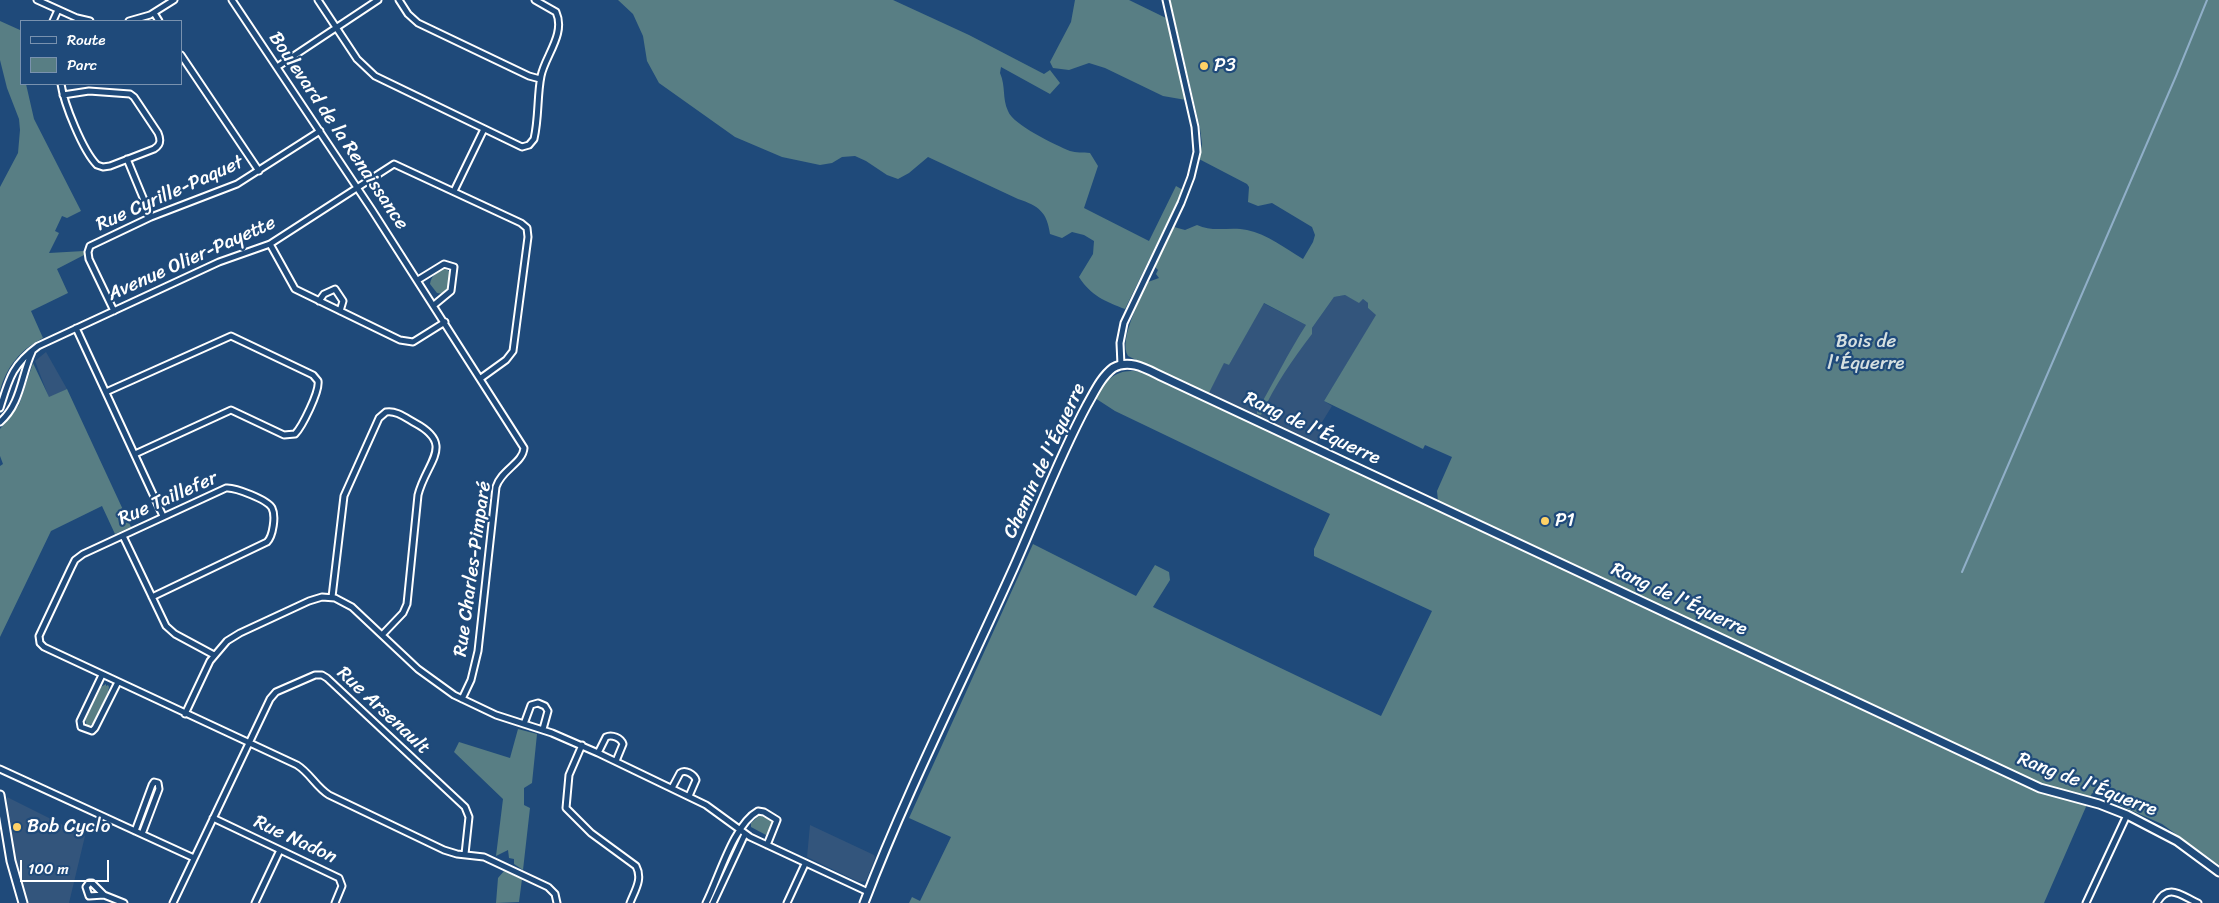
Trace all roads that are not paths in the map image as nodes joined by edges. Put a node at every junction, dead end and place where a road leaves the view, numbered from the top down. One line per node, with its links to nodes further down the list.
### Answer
1 (37, 0): 9 (street)
2 (174, 0): 10 (street)
3 (232, 0): 17 (street, Boulevard de la Renaissance)
4 (318, 0): 15 (street)
5 (378, 0): 15 (street)
6 (399, 0): 18 (street)
7 (535, 0): 18 (street)
8 (1166, 0): 37 (street)
9 (58, 10): 11 (street); 12 (street)
10 (154, 13): 13 (street); 14 (street)
11 (53, 20)
12 (87, 20)
13 (132, 20)
14 (158, 20)
15 (336, 28): 17 (street); 21 (street)
16 (182, 56): 24 (street)
17 (277, 67): 22 (street, Boulevard de la Renaissance)
18 (540, 79): 21 (street)
19 (61, 85): 20 (street)
20 (63, 95): 23 (street); 23 (street)
21 (484, 129): 26 (street)
22 (320, 131): 24 (street, Rue Cyrille-Paquet); 25 (street, Boulevard de la Renaissance)
23 (127, 159): 27 (street)
24 (259, 171): 27 (street, Rue Cyrille-Paquet)
25 (357, 187): 26 (street, Avenue Olier-Payette); 28 (street, Avenue Olier-Payette); 29 (street, Boulevard de la Renaissance)
26 (454, 191): 38 (street)
27 (151, 218): 32 (street, Rue Cyrille-Paquet)
28 (270, 244): 30 (street); 32 (street, Avenue Olier-Payette)
29 (418, 280): 31 (street, Boulevard de la Renaissance); 31 (street)
30 (319, 301): 33 (street); 33 (street)
31 (434, 305): 34 (street, Boulevard de la Renaissance)
32 (114, 310): 35 (street, Avenue Olier-Payette)
33 (340, 311): 34 (street)
34 (445, 322): 38 (street, Boulevard de la Renaissance)
35 (76, 328): 36 (street, Avenue Olier-Payette); 39 (street)
36 (34, 350): 40 (street, Avenue Olier-Payette); 41 (street)
37 (1121, 365): 64 (street, Rang de l'Équerre); 76 (street, Chemin de l'Équerre)
38 (480, 378): 42 (street, Boulevard de la Renaissance)
39 (106, 392): 43 (street); 43 (street)
40 (0, 408)
41 (0, 422)
42 (524, 451): 52 (street, Rue Charles-Pimparé)
43 (135, 454): 44 (street)
44 (163, 516): 45 (street, Rue Taillefer); 46 (street, Rue Taillefer)
45 (123, 536): 46 (street); 50 (street, Rue Taillefer)
46 (152, 597): 49 (street)
47 (332, 597): 48 (street); 48 (street); 49 (street)
48 (382, 635): 52 (street)
49 (214, 655): 53 (street)
50 (102, 675): 51 (street, Rue Taillefer); 51 (street)
51 (118, 682): 53 (street, Rue Taillefer)
52 (462, 699): 54 (street)
53 (185, 714): 56 (street, Rue Taillefer)
54 (524, 724): 55 (street); 55 (street)
55 (543, 729): 57 (street)
56 (249, 743): 65 (street, Rue Arsenault); 72 (street, Rue Taillefer); 72 (street, Rue Arsenault)
57 (582, 745): 58 (street); 84 (street)
58 (598, 753): 59 (street); 59 (street)
59 (616, 761): 61 (street)
60 (0, 769): 67 (street)
61 (672, 788): 63 (street); 63 (street)
62 (0, 796): 78 (street)
63 (689, 796): 66 (street)
64 (2126, 815): 75 (street, Rang de l'Équerre); 89 (street)
65 (213, 818): 71 (street, Rue Nadon); 73 (street, Rue Arsenault)
66 (740, 830): 69 (street); 70 (street); 85 (street)
67 (135, 831): 68 (street); 68 (street)
68 (142, 834): 73 (street)
69 (746, 834): 70 (street); 86 (street)
70 (767, 845): 74 (street)
71 (280, 850): 81 (street); 82 (street, Rue Nadon)
72 (465, 854): 83 (street, Rue Taillefer)
73 (194, 858): 80 (street, Rue Arsenault)
74 (805, 864): 76 (street); 87 (street)
75 (2219, 872)
76 (868, 892): 88 (street, Chemin de l'Équerre)
77 (104, 895): 79 (street)
78 (23, 903)
79 (124, 903)
80 (173, 903)
81 (255, 903)
82 (335, 903)
83 (557, 903)
84 (630, 903)
85 (706, 903)
86 (713, 903)
87 (787, 903)
88 (864, 903)
89 (2086, 903)
90 (2157, 903): 91 (street)
91 (2198, 903)

